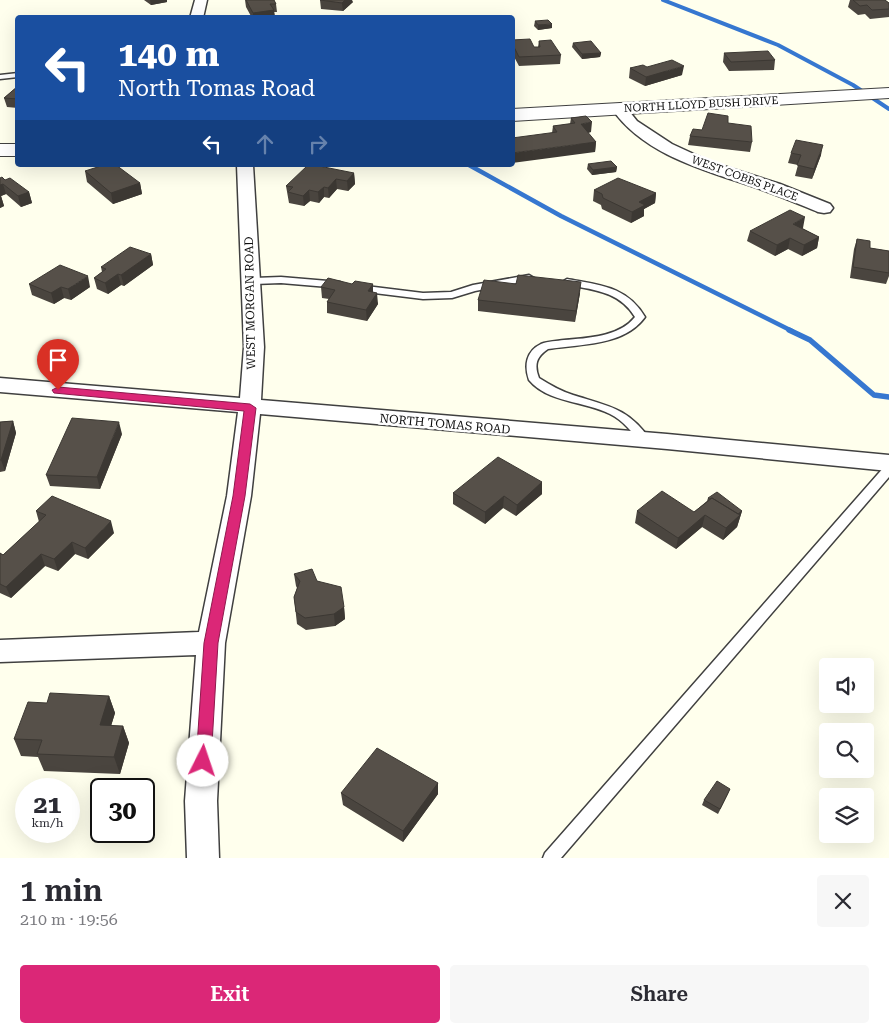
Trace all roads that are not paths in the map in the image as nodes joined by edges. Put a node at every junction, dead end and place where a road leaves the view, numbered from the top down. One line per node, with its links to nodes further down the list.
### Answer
1 (201, 0): 2 (street)
2 (197, 15)
3 (15, 75): 4 (lane)
4 (0, 77)
5 (889, 93): 6 (street, NORTH LLOYD BUSH DRIVE)
6 (620, 109): 7 (street, NORTH LLOYD BUSH DRIVE); 11 (street, WEST COBBS PLACE)
7 (515, 116)
8 (0, 150): 9 (street)
9 (15, 150)
10 (245, 167): 12 (street, WEST MORGAN ROAD)
11 (824, 208)
12 (252, 281): 14 (street, WEST MORGAN ROAD); 15 (lane)
13 (0, 385): 14 (street, NORTH TOMAS ROAD)
14 (250, 408): 15 (street, NORTH TOMAS ROAD); 18 (street, WEST MORGAN ROAD)
15 (645, 441): 16 (street, NORTH TOMAS ROAD)
16 (889, 464)
17 (889, 469): 21 (lane)
18 (211, 643): 19 (street); 20 (street, WEST MORGAN ROAD)
19 (0, 651)
20 (203, 858)
21 (551, 858)

